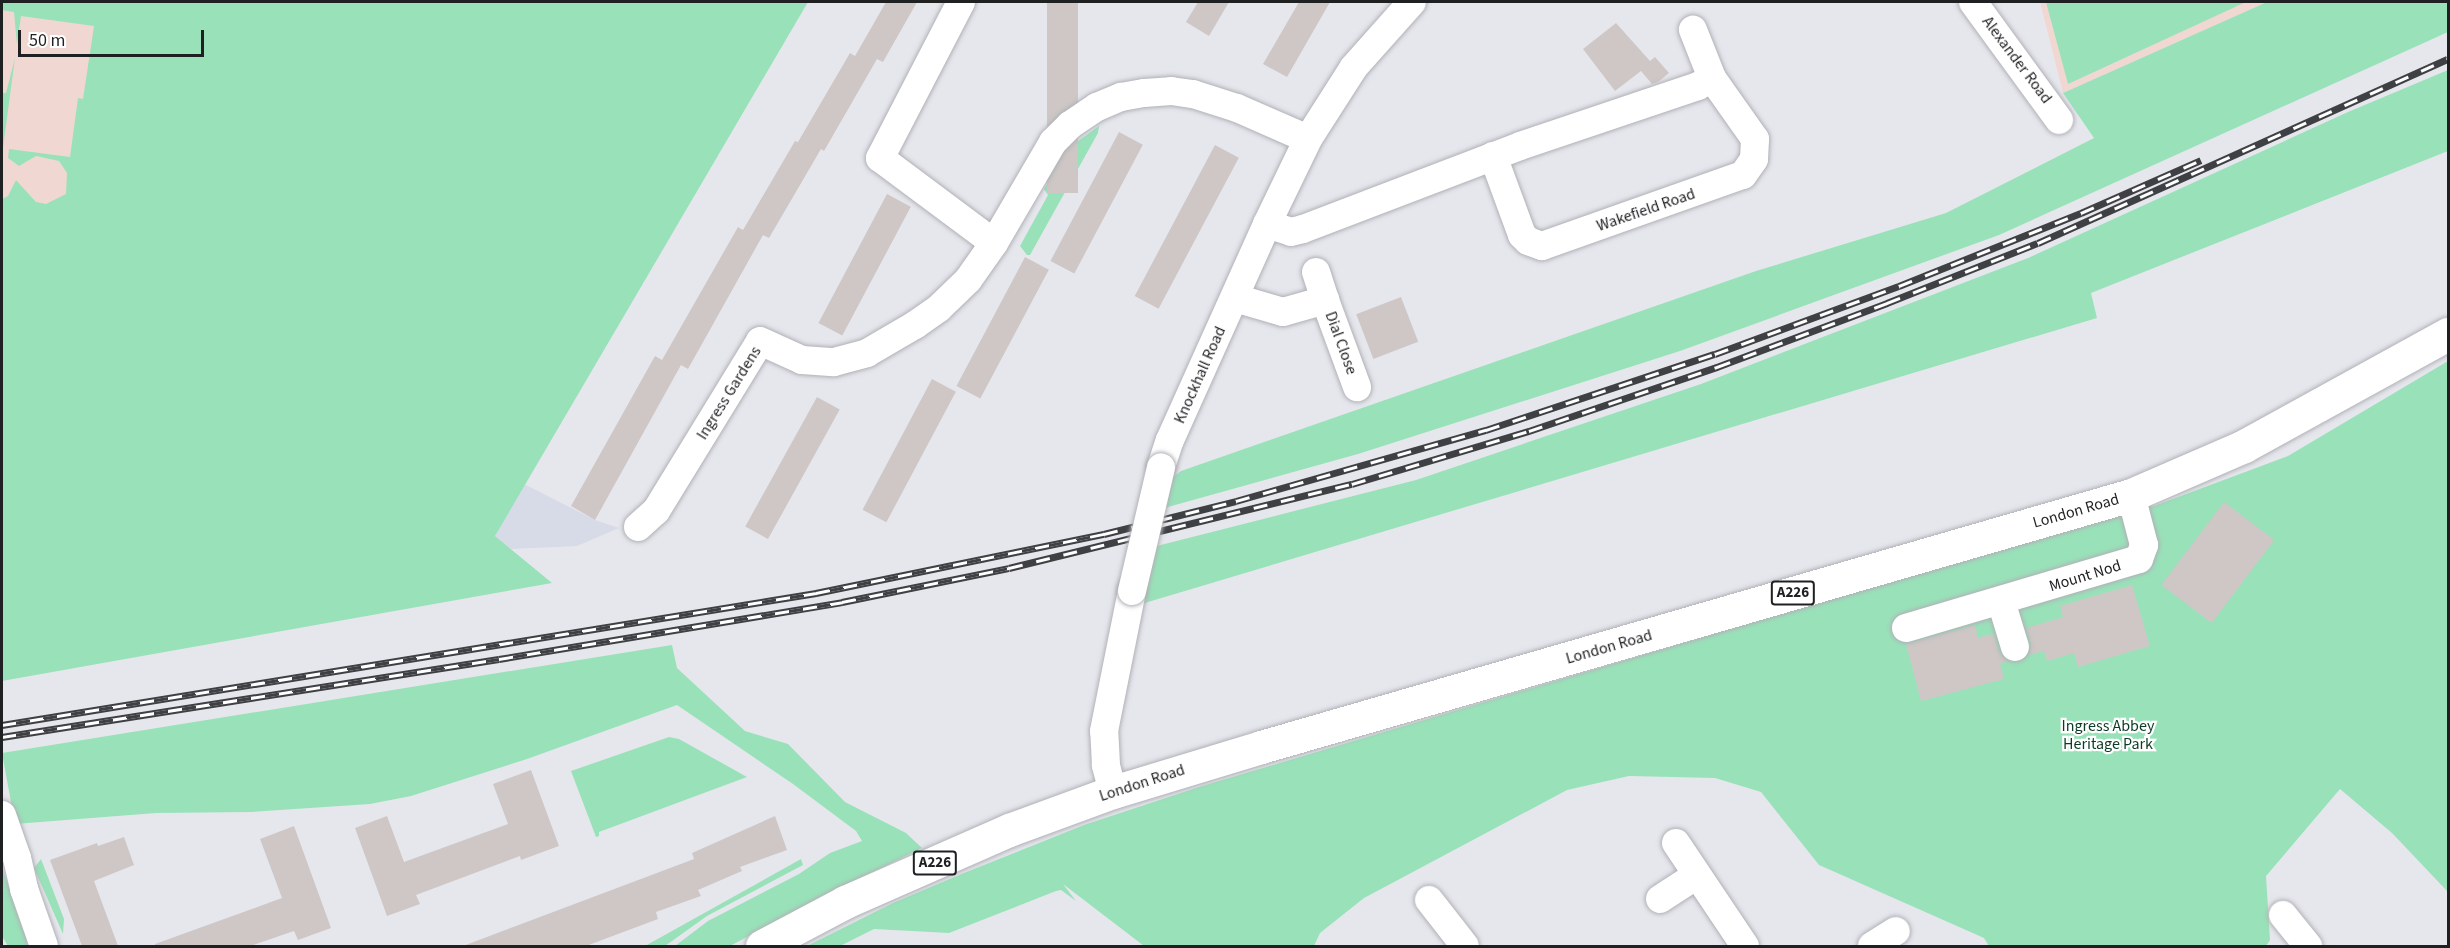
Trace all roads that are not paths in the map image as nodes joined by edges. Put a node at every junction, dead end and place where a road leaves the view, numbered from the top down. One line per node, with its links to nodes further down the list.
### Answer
1 (961, 2): 10 (street)
2 (1412, 2): 7 (street, Knockhall Road)
3 (1973, 2): 6 (street, Alexander Road)
4 (1693, 30): 5 (street, Wakefield Road)
5 (1712, 78): 8 (street); 8 (street, Wakefield Road)
6 (2059, 120)
7 (1308, 139): 9 (street, Knockhall Road); 10 (street, Ingress Gardens)
8 (1493, 156): 9 (street)
9 (1267, 224): 12 (street, Knockhall Road)
10 (994, 243): 17 (street, Ingress Gardens)
11 (1316, 272): 13 (street, Dial Close)
12 (1235, 298): 13 (street, Dial Close); 21 (street, Knockhall Road, bridge)
13 (1325, 300): 15 (street, Dial Close)
14 (2448, 334): 16 (main road, London Road / A226)
15 (1357, 387)
16 (2131, 495): 18 (street, Mount Nod); 21 (main road, London Road / A226)
17 (638, 527)
18 (2001, 601): 19 (street, Mount Nod); 20 (street)
19 (1906, 628)
20 (2015, 647)
21 (1113, 792): 32 (main road, London Road / A226)
22 (2, 815): 24 (street)
23 (1676, 843): 25 (street)
24 (17, 858): 30 (street); 31 (street)
25 (1697, 875): 26 (street); 34 (street)
26 (1660, 899)
27 (1429, 900): 33 (street)
28 (2283, 915): 36 (street)
29 (1896, 931): 35 (street)
30 (44, 946)
31 (61, 946)
32 (762, 946)
33 (1465, 946)
34 (1745, 946)
35 (1872, 946)
36 (2308, 946)

